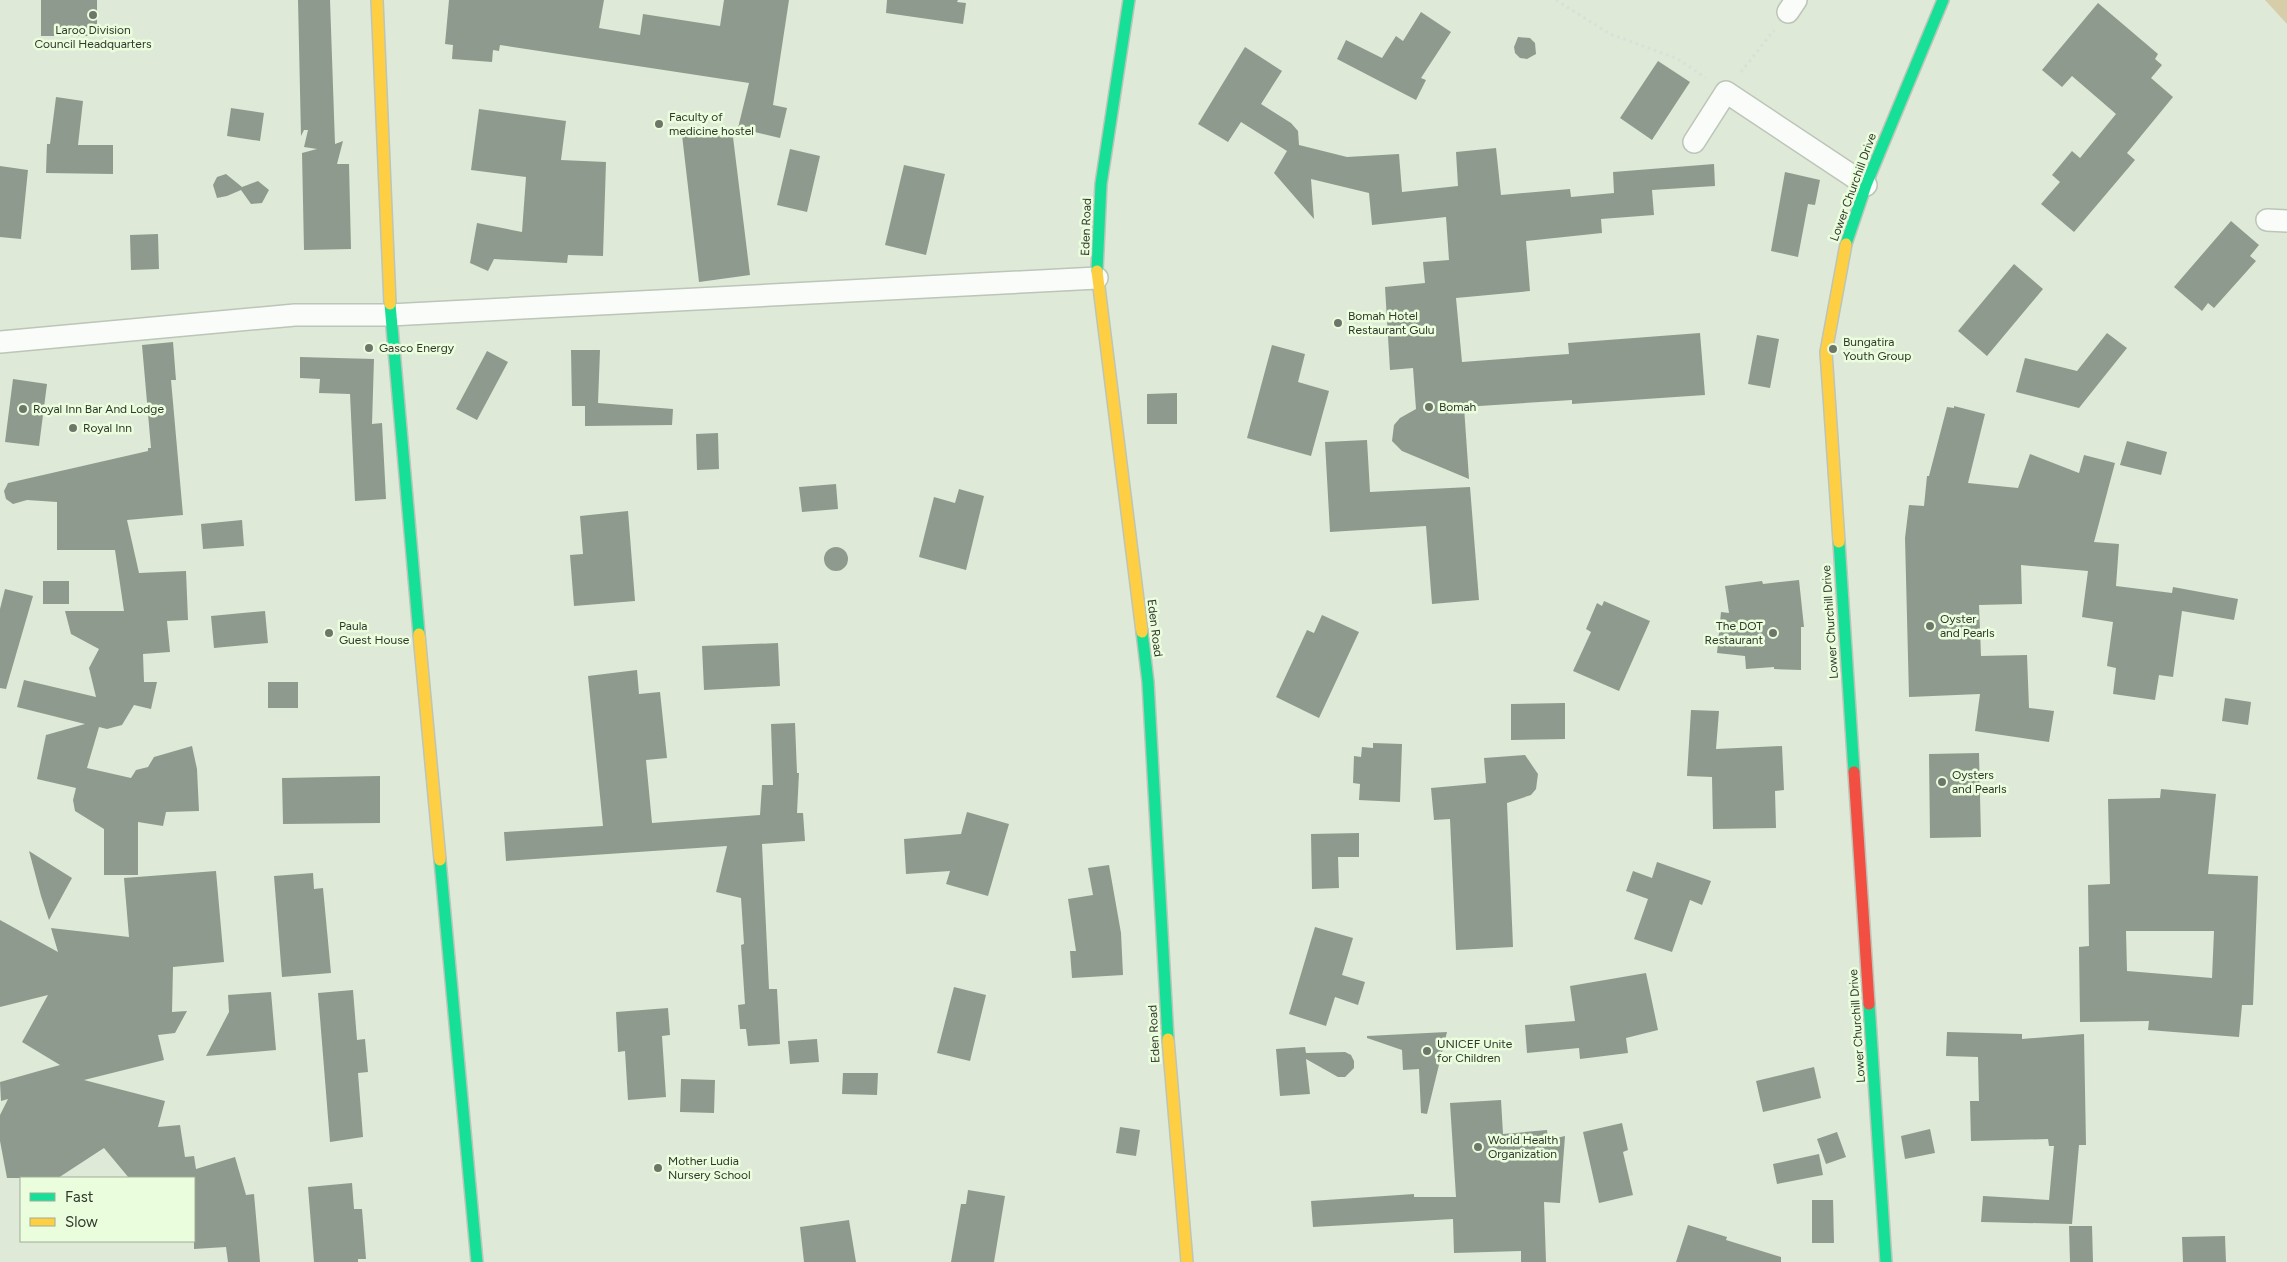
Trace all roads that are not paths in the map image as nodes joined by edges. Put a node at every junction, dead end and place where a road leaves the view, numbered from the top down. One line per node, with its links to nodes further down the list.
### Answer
1 (377, 0): 7 (street)
2 (1129, 0): 6 (street, Eden Road)
3 (1943, 0): 5 (street, Lower Churchill Drive)
4 (1694, 142): 5 (street)
5 (1866, 185): 11 (street, Lower Churchill Drive)
6 (1097, 278): 7 (street); 10 (street, Eden Road)
7 (390, 315): 8 (street); 9 (street)
8 (0, 342)
9 (477, 1262)
10 (1187, 1262)
11 (1886, 1262)

